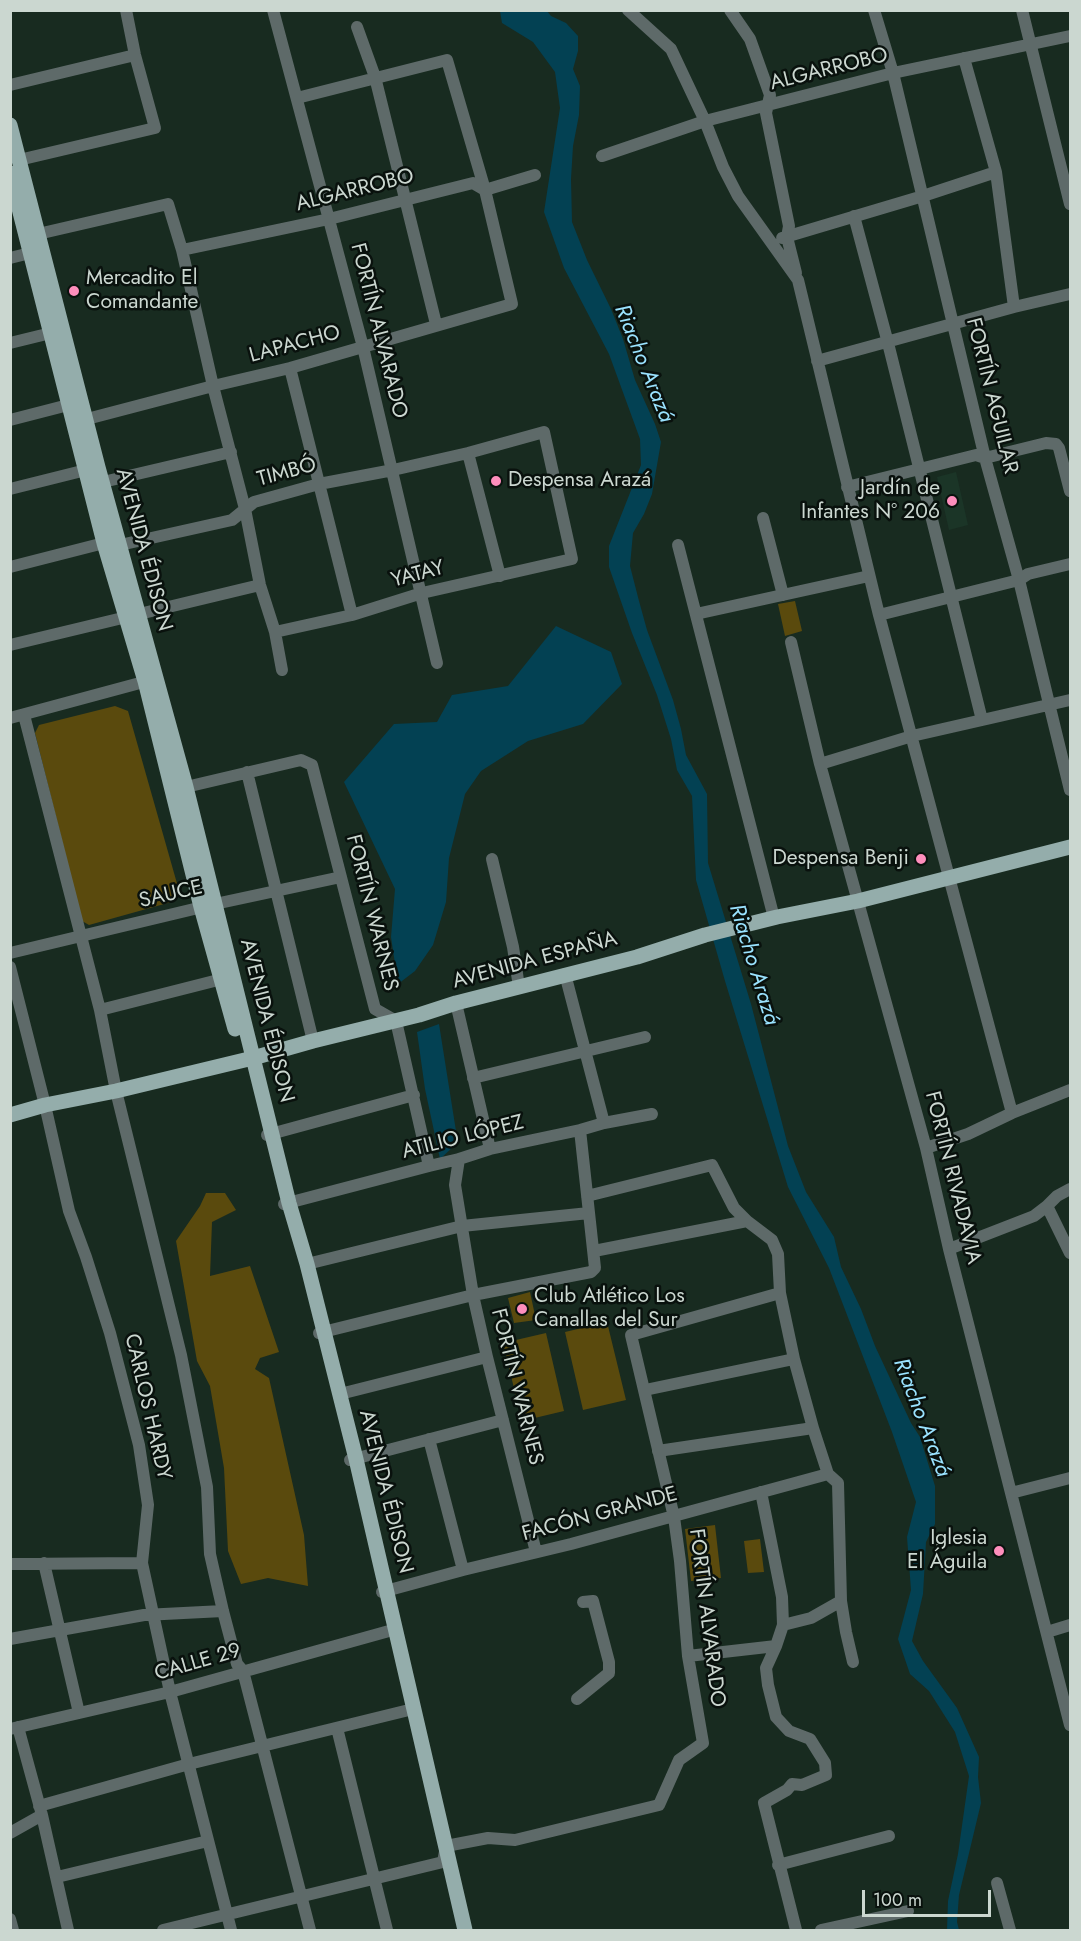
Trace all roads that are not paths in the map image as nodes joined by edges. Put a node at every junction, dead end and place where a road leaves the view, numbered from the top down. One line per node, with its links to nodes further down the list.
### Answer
1 (126, 10): 10 (street)
2 (273, 10): 15 (street, FORTÍN ALVARADO)
3 (628, 10): 17 (street)
4 (730, 10): 16 (street)
5 (874, 10): 12 (street, FORTÍN AGUILAR)
6 (1022, 10): 9 (street)
7 (357, 27): 13 (street)
8 (1071, 36): 9 (street, ALGARROBO)
9 (1031, 44): 11 (street, ALGARROBO); 20 (street)
10 (135, 55): 14 (street); 22 (street)
11 (964, 58): 12 (street, ALGARROBO); 21 (street)
12 (893, 73): 16 (street, ALGARROBO); 25 (street, FORTÍN AGUILAR)
13 (375, 77): 15 (street); 24 (street); 26 (street)
14 (10, 85)
15 (297, 98): 29 (street, FORTÍN ALVARADO)
16 (768, 106): 17 (street, ALGARROBO); 31 (street)
17 (705, 121): 19 (street, ALGARROBO); 32 (street)
18 (10, 125): 22 (main road, AVENIDA ÉDISON)
19 (602, 156)
20 (1066, 169): 27 (street)
21 (996, 171): 25 (street); 38 (street)
22 (15, 174): 30 (main road, AVENIDA ÉDISON); 34 (main road, AVENIDA ÉDISON)
23 (535, 175): 24 (street, ALGARROBO)
24 (484, 190): 26 (street, ALGARROBO); 39 (street, LAPACHO)
25 (923, 196): 28 (street); 40 (street, FORTÍN AGUILAR)
26 (406, 199): 29 (street, ALGARROBO); 39 (street)
27 (1071, 204)
28 (854, 216): 31 (street); 43 (street)
29 (329, 219): 33 (street, ALGARROBO); 44 (street, FORTÍN ALVARADO)
30 (38, 234): 33 (street); 34 (main road, AVENIDA ÉDISON)
31 (787, 237): 32 (street); 36 (street)
32 (771, 243): 36 (street)
33 (182, 250): 47 (street)
34 (37, 252): 35 (street); 41 (main road, AVENIDA ÉDISON)
35 (10, 258)
36 (798, 280): 45 (street)
37 (1071, 294): 38 (street)
38 (1014, 307): 40 (street)
39 (436, 324): 44 (street, LAPACHO)
40 (953, 324): 43 (street); 53 (street, FORTÍN AGUILAR)
41 (57, 331): 42 (street); 48 (main road, AVENIDA ÉDISON)
42 (10, 343)
43 (888, 343): 45 (street); 54 (street)
44 (363, 348): 46 (street, LAPACHO); 55 (street, FORTÍN ALVARADO)
45 (817, 361): 58 (street)
46 (290, 368): 47 (street, LAPACHO); 57 (street)
47 (213, 386): 49 (street, LAPACHO); 51 (street)
48 (76, 404): 49 (main road, AVENIDA ÉDISON); 50 (street); 56 (main road, AVENIDA ÉDISON)
49 (87, 419): 56 (main road, AVENIDA ÉDISON)
50 (10, 420)
51 (231, 452): 56 (street); 61 (street)
52 (468, 453): 55 (street, TIMBÓ); 65 (street, TIMBÓ); 68 (street)
53 (985, 458): 54 (street); 60 (street); 70 (street, FORTÍN AGUILAR)
54 (919, 469): 58 (street); 74 (street)
55 (393, 470): 57 (street, TIMBÓ); 72 (street, FORTÍN ALVARADO)
56 (96, 473): 59 (street); 63 (main road, AVENIDA ÉDISON)
57 (319, 484): 61 (street, TIMBÓ); 76 (street)
58 (847, 488): 69 (street)
59 (10, 489)
60 (1071, 492)
61 (245, 509): 63 (street, TIMBÓ); 71 (street)
62 (763, 518): 73 (street)
63 (112, 544): 67 (street, TIMBÓ); 78 (main road, AVENIDA ÉDISON)
64 (678, 545): 75 (street)
65 (572, 559): 68 (street, YATAY)
66 (1071, 564): 70 (street)
67 (10, 567)
68 (500, 576): 72 (street, YATAY)
69 (869, 576): 73 (street); 77 (street)
70 (1019, 580): 74 (street); 86 (street, FORTÍN AGUILAR)
71 (260, 585): 78 (street); 79 (street)
72 (422, 593): 76 (street, YATAY); 82 (street, FORTÍN ALVARADO)
73 (783, 595): 75 (street)
74 (950, 596): 77 (street); 89 (street)
75 (696, 614): 102 (street)
76 (352, 615): 79 (street, YATAY)
77 (879, 615): 90 (street)
78 (132, 616): 81 (street); 84 (main road, AVENIDA ÉDISON)
79 (275, 632): 83 (street)
80 (790, 642): 91 (street, FORTÍN RIVADAVIA)
81 (10, 645)
82 (437, 663)
83 (282, 670)
84 (151, 680): 87 (street); 93 (main road, AVENIDA ÉDISON); 101 (main road, AVENIDA ÉDISON)
85 (1071, 700): 86 (street)
86 (1050, 705): 89 (street); 94 (street, FORTÍN AGUILAR)
87 (24, 715): 88 (street); 103 (street)
88 (10, 718)
89 (982, 720): 90 (street)
90 (912, 736): 91 (street); 98 (street)
91 (820, 764): 100 (street, FORTÍN RIVADAVIA)
92 (247, 772): 93 (street); 97 (street, FORTÍN WARNES); 99 (street)
93 (186, 787): 101 (main road, AVENIDA ÉDISON)
94 (1071, 790)
95 (1071, 847): 98 (main road, AVENIDA ESPAÑA)
96 (492, 859): 108 (street)
97 (341, 877): 99 (street, SAUCE); 111 (street, FORTÍN WARNES)
98 (949, 878): 100 (main road, AVENIDA ESPAÑA); 121 (street)
99 (278, 892): 101 (street, SAUCE); 113 (street)
100 (858, 901): 102 (main road, AVENIDA ESPAÑA); 127 (street, FORTÍN RIVADAVIA)
101 (208, 906): 103 (street, SAUCE); 107 (main road, AVENIDA ÉDISON)
102 (774, 918): 106 (main road, AVENIDA ESPAÑA)
103 (81, 936): 104 (street, SAUCE); 110 (street)
104 (10, 953)
105 (10, 967): 120 (street, CARLOS HARDY)
106 (565, 974): 108 (main road, AVENIDA ESPAÑA); 114 (street)
107 (227, 978): 110 (street); 115 (main road, AVENIDA ÉDISON)
108 (519, 987): 109 (main road, AVENIDA ESPAÑA)
109 (456, 1002): 111 (main road, AVENIDA ESPAÑA); 116 (street)
110 (100, 1010): 118 (street)
111 (396, 1021): 113 (main road, AVENIDA ESPAÑA); 119 (street, FORTÍN WARNES)
112 (645, 1037): 114 (street)
113 (313, 1041): 115 (main road, AVENIDA ESPAÑA)
114 (585, 1051): 116 (street); 124 (street)
115 (249, 1059): 118 (main road, AVENIDA ESPAÑA); 126 (main road, AVENIDA ÉDISON)
116 (474, 1078): 128 (street)
117 (1071, 1090): 121 (street)
118 (116, 1091): 120 (main road, AVENIDA ESPAÑA); 167 (street)
119 (414, 1095): 126 (street); 130 (street, FORTÍN WARNES)
120 (45, 1105): 123 (main road, AVENIDA ESPAÑA); 161 (street, CARLOS HARDY)
121 (1012, 1113): 127 (street)
122 (652, 1114): 124 (street, ATILIO LÓPEZ)
123 (10, 1115)
124 (604, 1123): 125 (street, ATILIO LÓPEZ)
125 (580, 1130): 128 (street, ATILIO LÓPEZ); 132 (street)
126 (270, 1134): 133 (main road, AVENIDA ÉDISON)
127 (926, 1148): 138 (street, FORTÍN RIVADAVIA)
128 (490, 1149): 129 (street, ATILIO LÓPEZ)
129 (459, 1160): 130 (street, ATILIO LÓPEZ); 137 (street, FORTÍN WARNES)
130 (429, 1166): 133 (street, ATILIO LÓPEZ)
131 (1071, 1190): 134 (street)
132 (587, 1196): 135 (street); 136 (street)
133 (286, 1204): 141 (main road, AVENIDA ÉDISON); 144 (main road, AVENIDA ÉDISON)
134 (1047, 1206): 138 (street); 140 (street)
135 (589, 1213): 137 (street); 139 (street)
136 (747, 1221): 139 (street); 142 (street)
137 (462, 1226): 141 (street); 143 (street, FORTÍN WARNES)
138 (949, 1249): 157 (street, FORTÍN RIVADAVIA)
139 (594, 1251): 143 (street)
140 (1071, 1253)
141 (307, 1264): 144 (main road, AVENIDA ÉDISON)
142 (780, 1293): 146 (street); 147 (street, FORTÍN ALVARADO)
143 (473, 1295): 144 (street); 145 (street, FORTÍN WARNES)
144 (321, 1332): 148 (main road, AVENIDA ÉDISON); 153 (main road, AVENIDA ÉDISON)
145 (487, 1357): 148 (street); 149 (street, FORTÍN WARNES)
146 (794, 1359): 147 (street); 150 (street)
147 (645, 1390): 152 (street, FORTÍN ALVARADO)
148 (340, 1394): 153 (main road, AVENIDA ÉDISON)
149 (503, 1420): 151 (street); 159 (street, FORTÍN WARNES)
150 (813, 1428): 152 (street); 154 (street)
151 (429, 1439): 153 (street); 163 (street)
152 (658, 1451): 158 (street, FORTÍN ALVARADO)
153 (353, 1459): 164 (main road, AVENIDA ÉDISON)
154 (828, 1474): 156 (street, FACÓN GRANDE); 165 (street)
155 (1071, 1478): 157 (street)
156 (761, 1492): 158 (street, FACÓN GRANDE); 169 (street)
157 (1011, 1493): 173 (street, FORTÍN RIVADAVIA)
158 (674, 1516): 159 (street, FACÓN GRANDE); 176 (street, FORTÍN ALVARADO)
159 (536, 1552): 163 (street, FACÓN GRANDE)
160 (44, 1563): 161 (street); 162 (street); 172 (street)
161 (142, 1563): 168 (street, CARLOS HARDY)
162 (10, 1564)
163 (464, 1570): 164 (street, FACÓN GRANDE)
164 (385, 1591): 171 (main road, AVENIDA ÉDISON)
165 (841, 1601): 169 (street); 177 (street)
166 (583, 1602): 180 (street)
167 (223, 1611): 168 (street); 178 (street)
168 (153, 1614): 172 (street); 179 (street, CARLOS HARDY)
169 (783, 1625): 175 (street)
170 (1071, 1625): 173 (street)
171 (392, 1629): 178 (street, CALLE 29); 181 (main road, AVENIDA ÉDISON)
172 (60, 1631): 174 (street); 182 (street)
173 (1047, 1632): 183 (street, FORTÍN RIVADAVIA)
174 (10, 1639)
175 (776, 1646): 176 (street); 194 (street)
176 (688, 1656): 192 (street, FORTÍN ALVARADO)
177 (853, 1662)
178 (243, 1671): 179 (street, CALLE 29); 186 (street)
179 (170, 1692): 182 (street, CALLE 29); 187 (street, CARLOS HARDY)
180 (577, 1699)
181 (410, 1710): 185 (street); 192 (main road, AVENIDA ÉDISON); 193 (main road, AVENIDA ÉDISON)
182 (79, 1713): 184 (street, CALLE 29)
183 (1070, 1724)
184 (14, 1728): 188 (street)
185 (337, 1728): 186 (street); 196 (street)
186 (263, 1746): 187 (street); 198 (street)
187 (189, 1764): 188 (street); 191 (street, CARLOS HARDY)
188 (41, 1810): 189 (street); 195 (street)
189 (10, 1833)
190 (889, 1836): 194 (street)
191 (208, 1841): 195 (street); 200 (street, CARLOS HARDY)
192 (446, 1846): 193 (street); 209 (main road, AVENIDA ÉDISON)
193 (443, 1862): 196 (street); 208 (main road, AVENIDA ÉDISON)
194 (778, 1865): 210 (street)
195 (57, 1877): 203 (street)
196 (373, 1878): 198 (street); 207 (street)
197 (998, 1883): 212 (street)
198 (302, 1896): 200 (street); 206 (street)
199 (908, 1911): 211 (street)
200 (226, 1915): 204 (street); 205 (street, CARLOS HARDY)
201 (10, 1919): 202 (street)
202 (13, 1930)
203 (68, 1930)
204 (163, 1930)
205 (231, 1930)
206 (310, 1930)
207 (387, 1930)
208 (461, 1930)
209 (465, 1930)
210 (796, 1930)
211 (821, 1930)
212 (1010, 1930)

